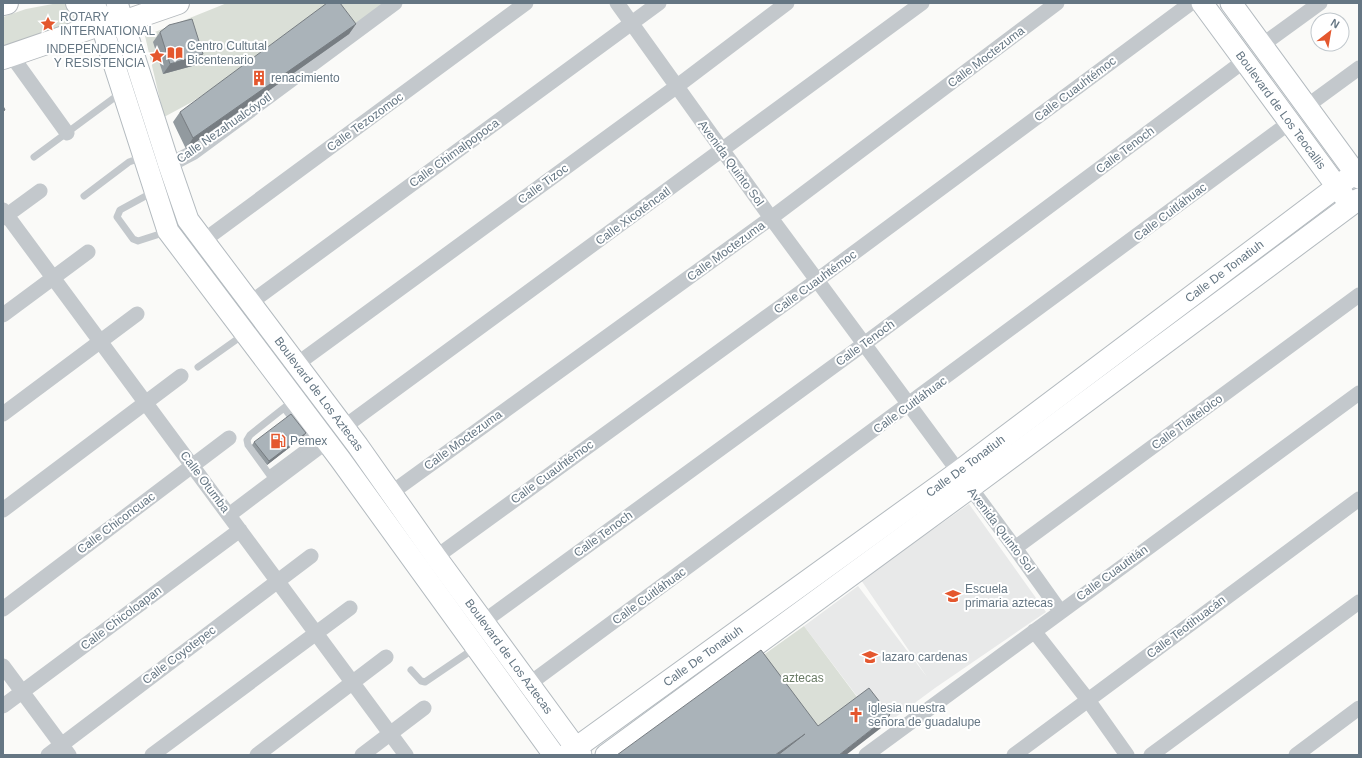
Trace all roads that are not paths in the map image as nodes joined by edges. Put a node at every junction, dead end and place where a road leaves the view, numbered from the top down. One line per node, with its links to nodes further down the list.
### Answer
1 (7, 3): 15 (main road)
2 (77, 3): 18 (main road)
3 (145, 3): 16 (main road)
4 (395, 3): 32 (street, Calle Nezahualcóyotl)
5 (526, 3): 42 (street, Calle Tezozomoc)
6 (617, 3): 19 (street, Avenida Quinto Sol)
7 (659, 3): 19 (street, Calle Chimalpopoca)
8 (787, 3): 24 (street, Calle Tizoc)
9 (922, 3): 29 (street, Calle Xicoténcatl)
10 (1057, 3): 40 (street, Calle Moctezuma)
11 (1191, 3): 45 (street, Calle Cuauhtémoc)
12 (1202, 3): 22 (street, Boulevard de Los Teocallis)
13 (1231, 3): 20 (street, Boulevard de Los Teocallis)
14 (1320, 3): 20 (street)
15 (3, 4)
16 (173, 5): 17 (main road)
17 (120, 12): 18 (main road); 32 (street, Boulevard de Los Aztecas)
18 (98, 14): 21 (main road); 25 (street, Boulevard de Los Aztecas)
19 (632, 24): 24 (street, Avenida Quinto Sol); 47 (street, Calle Chimalpopoca)
20 (1262, 45): 26 (street, Boulevard de Los Teocallis)
21 (7, 56): 28 (street)
22 (1244, 61): 27 (street, Boulevard de Los Teocallis); 52 (street, Calle Tenoch)
23 (1359, 68): 26 (street)
24 (676, 87): 29 (street, Avenida Quinto Sol); 53 (street, Calle Tizoc)
25 (122, 92): 28 (lane); 31 (street, Boulevard de Los Aztecas)
26 (1307, 106): 33 (street, Boulevard de Los Teocallis)
27 (1289, 123): 34 (street, Boulevard de Los Teocallis); 59 (street, Calle Cuitláhuac)
28 (67, 133): 30 (lane)
29 (723, 150): 40 (street, Avenida Quinto Sol); 61 (street, Calle Xicoténcatl)
30 (34, 157)
31 (143, 157): 36 (street, Boulevard de Los Aztecas); 37 (lane)
32 (169, 166): 42 (street, Boulevard de Los Aztecas)
33 (1358, 174): 34 (street, Calle De Tonatiuh)
34 (1337, 188): 38 (street, Boulevard de Los Teocallis); 67 (street, Calle De Tonatiuh)
35 (40, 191): 39 (street)
36 (155, 192): 41 (street, Boulevard de Los Aztecas); 41 (lane)
37 (84, 196)
38 (1356, 207): 69 (street, Calle De Tonatiuh)
39 (4, 215): 44 (street, Calle Otumba)
40 (771, 218): 45 (street, Avenida Quinto Sol); 70 (street, Calle Moctezuma)
41 (168, 231): 50 (street, Boulevard de Los Aztecas)
42 (203, 241): 47 (street, Boulevard de Los Aztecas)
43 (88, 252): 44 (street)
44 (54, 278): 49 (street); 51 (street, Calle Otumba)
45 (816, 281): 52 (street, Avenida Quinto Sol); 77 (street, Calle Cuauhtémoc)
46 (1359, 295): 75 (street, Calle Tlaltelolco)
47 (250, 303): 53 (street, Boulevard de Los Aztecas)
48 (137, 314): 51 (street)
49 (3, 315)
50 (245, 333): 54 (lane); 57 (street, Boulevard de Los Aztecas)
51 (101, 341): 58 (street, Calle Otumba); 60 (street)
52 (864, 344): 59 (street, Avenida Quinto Sol); 83 (street, Calle Tenoch)
53 (297, 364): 57 (street, Boulevard de Los Aztecas)
54 (198, 367)
55 (181, 376): 58 (street)
56 (1359, 393): 82 (street, Calle Cuautitlán)
57 (300, 396): 61 (street, Boulevard de Los Aztecas); 63 (street, Boulevard de Los Aztecas); 68 (lane)
58 (145, 402): 66 (street, Calle Otumba); 72 (street)
59 (908, 406): 67 (street, Avenida Quinto Sol); 91 (street, Calle Cuitláhuac)
60 (3, 414)
61 (344, 427): 64 (street, Boulevard de Los Aztecas)
62 (229, 438): 66 (street, Calle Chiconcuac)
63 (318, 442): 65 (street, Boulevard de Los Aztecas); 68 (street)
64 (358, 446): 65 (street); 70 (street, Boulevard de Los Aztecas)
65 (340, 459): 86 (street, Boulevard de Los Aztecas)
66 (192, 466): 73 (street, Calle Otumba); 81 (street, Calle Chiconcuac)
67 (958, 472): 69 (street, Avenida Quinto Sol); 99 (street, Calle De Tonatiuh)
68 (272, 478): 73 (street)
69 (970, 488): 75 (street, Avenida Quinto Sol); 106 (street, Calle De Tonatiuh)
70 (391, 493): 77 (street, Boulevard de Los Aztecas)
71 (1359, 499): 93 (street, Calle Teotihuacán)
72 (3, 510)
73 (229, 515): 74 (street, Calle Otumba)
74 (240, 530): 78 (street, Calle Otumba); 92 (street, Calle Chicoloapan)
75 (1016, 548): 82 (street, Avenida Quinto Sol)
76 (312, 556): 78 (street, Calle Coyotepec)
77 (436, 557): 83 (street, Boulevard de Los Aztecas)
78 (278, 581): 85 (street, Calle Otumba); 98 (street, Calle Coyotepec)
79 (1359, 602): 110 (street)
80 (350, 608): 85 (street)
81 (3, 609)
82 (1060, 611): 84 (street, Calle Cuautitlán)
83 (483, 622): 91 (street, Boulevard de Los Aztecas)
84 (1034, 630): 93 (street); 107 (street, Calle Cuautitlán)
85 (316, 632): 90 (street, Calle Otumba); 101 (street)
86 (475, 648): 89 (lane); 105 (street, Boulevard de Los Aztecas)
87 (386, 657): 90 (street)
88 (3, 666): 92 (street)
89 (411, 670)
90 (353, 683): 97 (street, Calle Otumba); 102 (street)
91 (529, 684): 99 (street, Boulevard de Los Aztecas)
92 (22, 692): 94 (street, Calle Chicoloapan); 98 (street)
93 (1088, 700): 108 (street, Calle Teotihuacán); 109 (street)
94 (3, 706)
95 (424, 708): 97 (street)
96 (1359, 708): 111 (street)
97 (390, 734): 103 (street); 104 (street, Calle Otumba)
98 (65, 750): 100 (street, Calle Coyotepec)
99 (574, 752)
100 (48, 755)
101 (152, 755)
102 (257, 755)
103 (362, 755)
104 (406, 755)
105 (554, 755)
106 (606, 755)
107 (866, 755)
108 (1014, 755)
109 (1127, 755)
110 (1151, 755)
111 (1296, 755)

